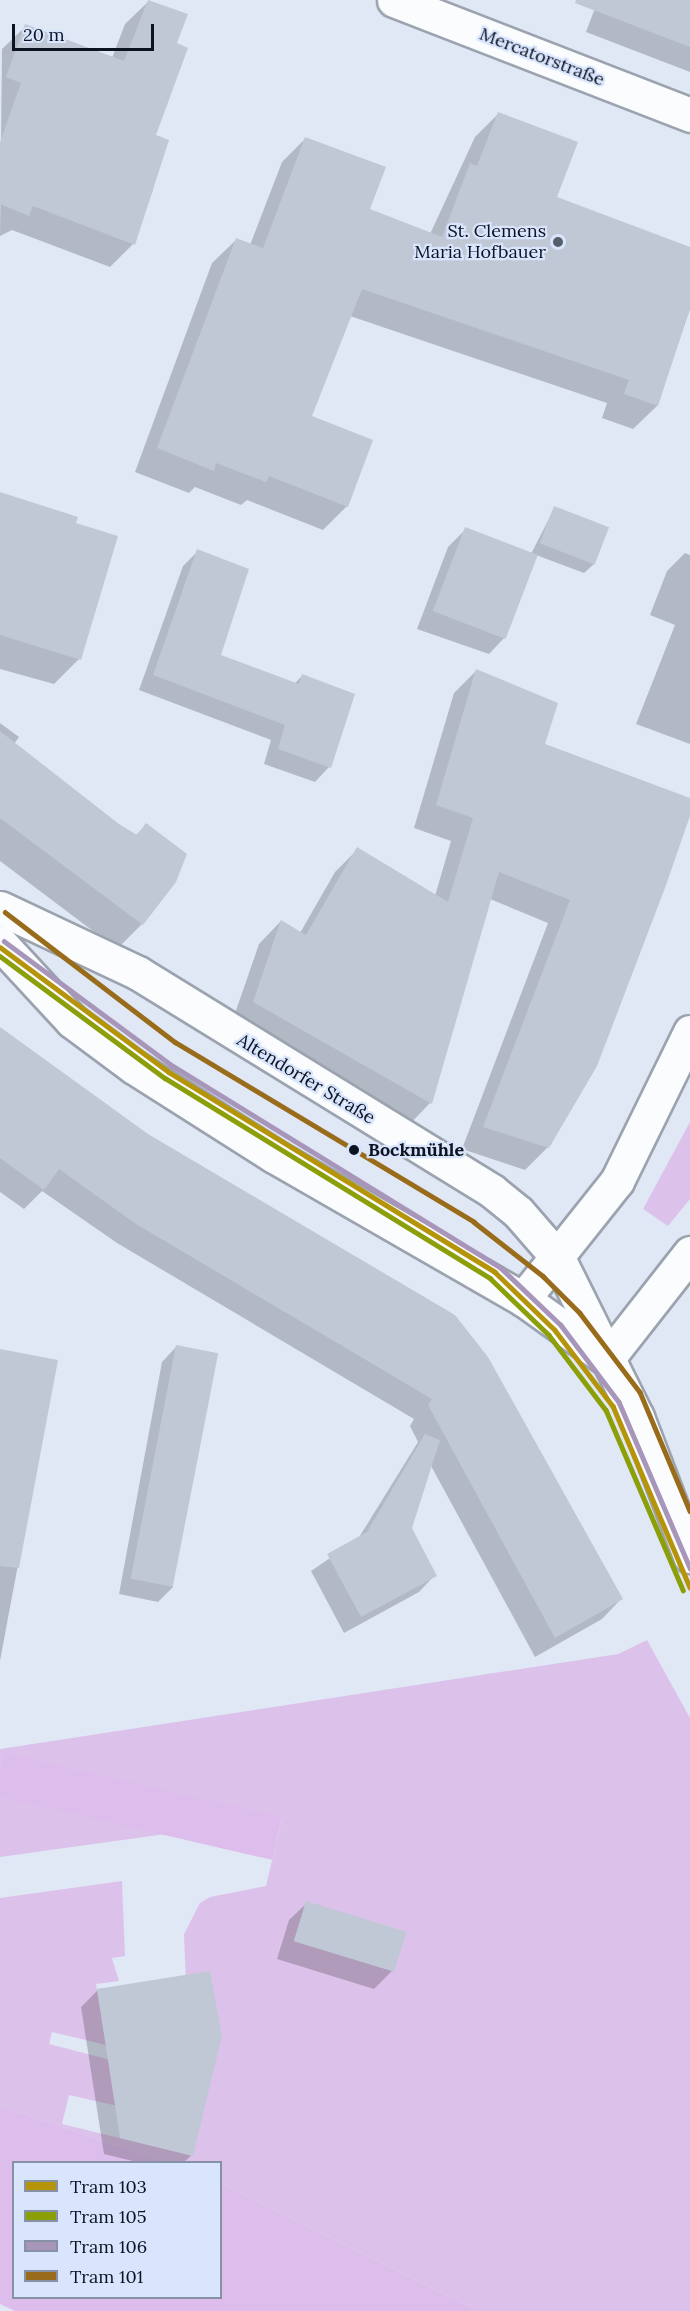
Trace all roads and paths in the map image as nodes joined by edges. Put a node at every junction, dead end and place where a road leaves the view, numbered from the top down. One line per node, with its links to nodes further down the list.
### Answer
1 (394, 0): 2 (main road, Mercatorstraße)
2 (690, 115)
3 (0, 908): 8 (main road, Altendorfer Straße)
4 (0, 943): 9 (main road, Altendorfer Straße)
5 (690, 1032): 6 (main road)
6 (683, 1069): 8 (main road)
7 (690, 1253): 10 (main road)
8 (558, 1258): 9 (main road); 10 (main road, Altendorfer Straße)
9 (524, 1299): 10 (main road, Altendorfer Straße)
10 (607, 1359): 11 (main road, Altendorfer Straße)
11 (690, 1556)

